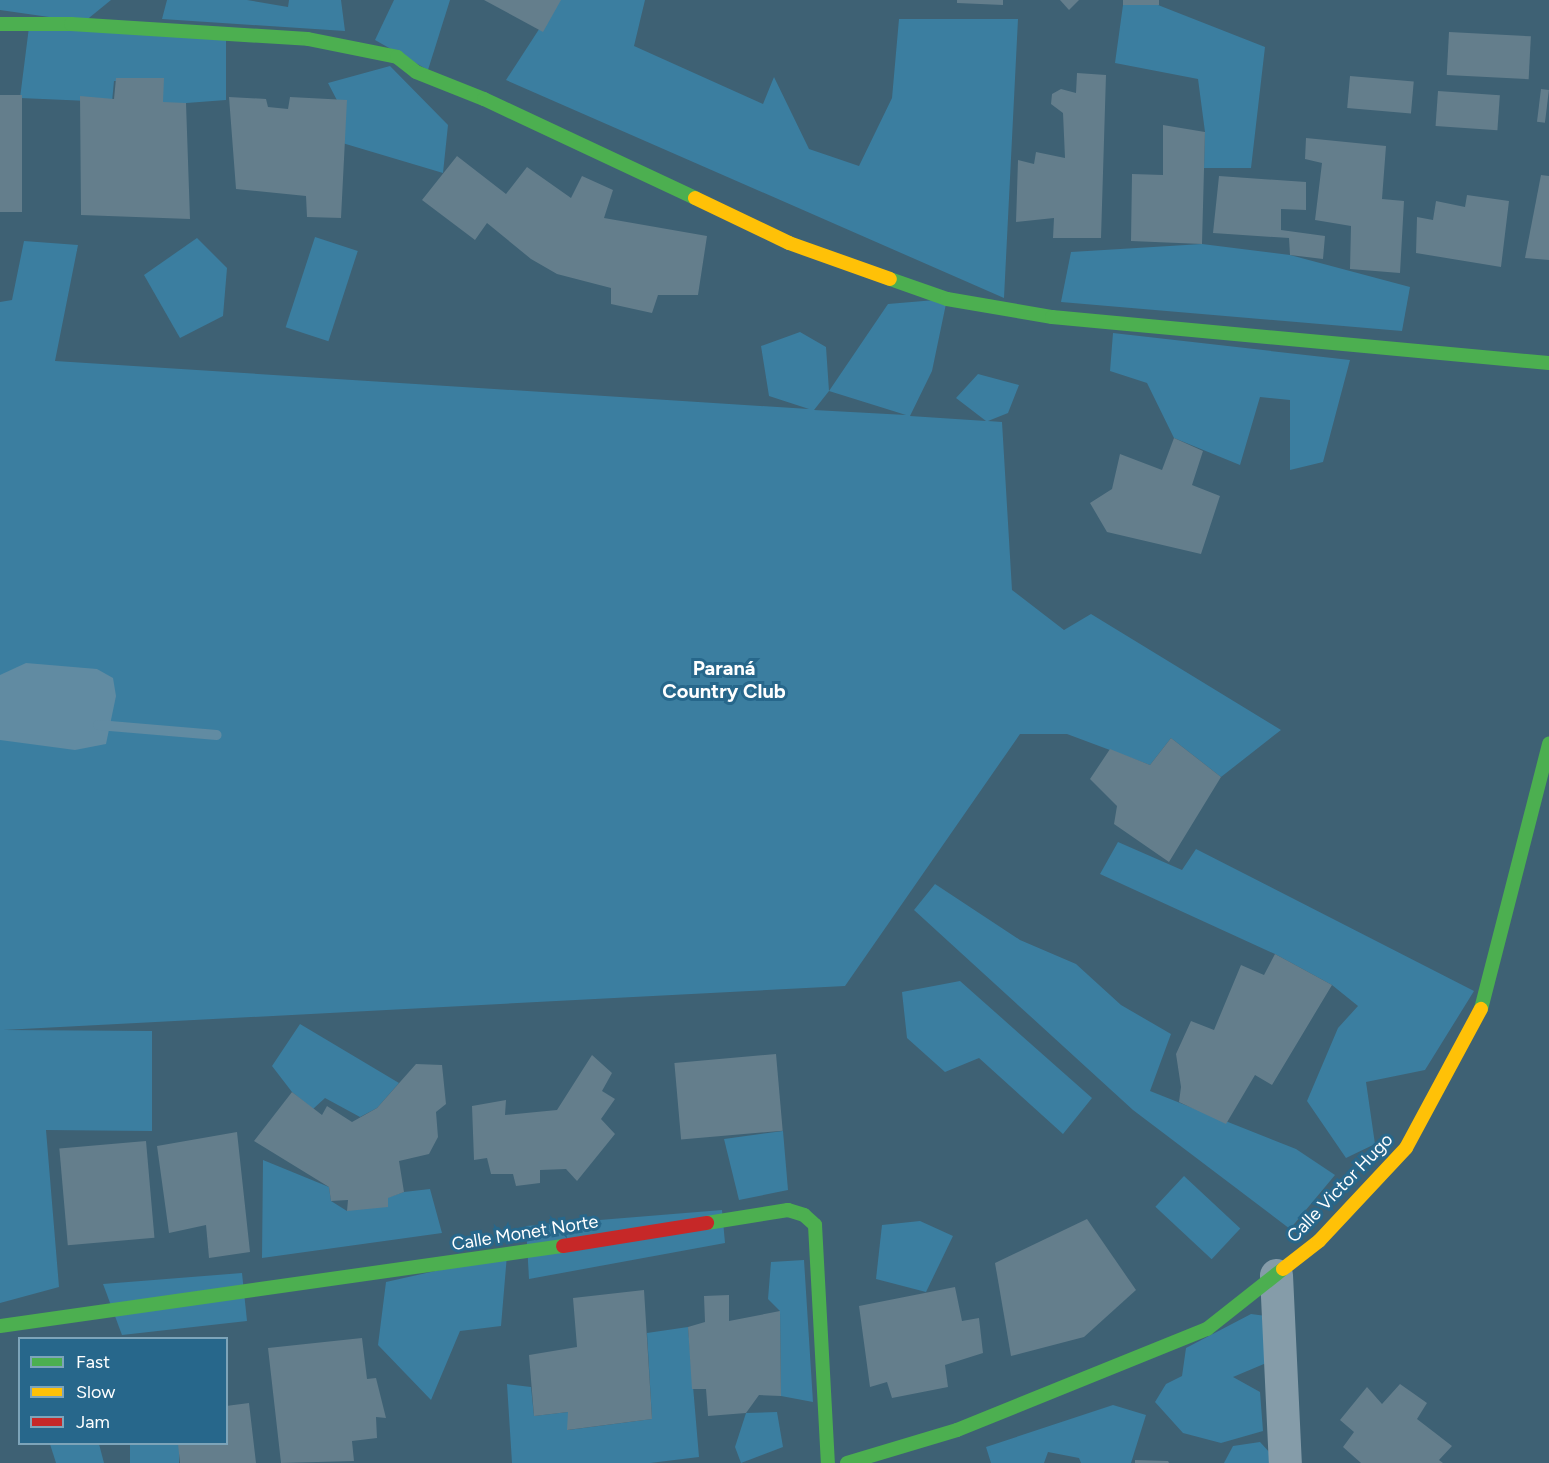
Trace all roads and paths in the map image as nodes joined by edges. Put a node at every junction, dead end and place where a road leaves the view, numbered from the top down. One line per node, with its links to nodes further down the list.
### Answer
1 (0, 24): 2 (street)
2 (1549, 363)
3 (1549, 744): 4 (street, Calle Victor Hugo)
4 (1542, 800): 5 (street, Calle Victor Hugo)
5 (1276, 1275): 8 (street, Calle Victor Hugo); 9 (street)
6 (0, 1326): 7 (street, Calle Monet Norte)
7 (828, 1463)
8 (847, 1463)
9 (1285, 1463)

